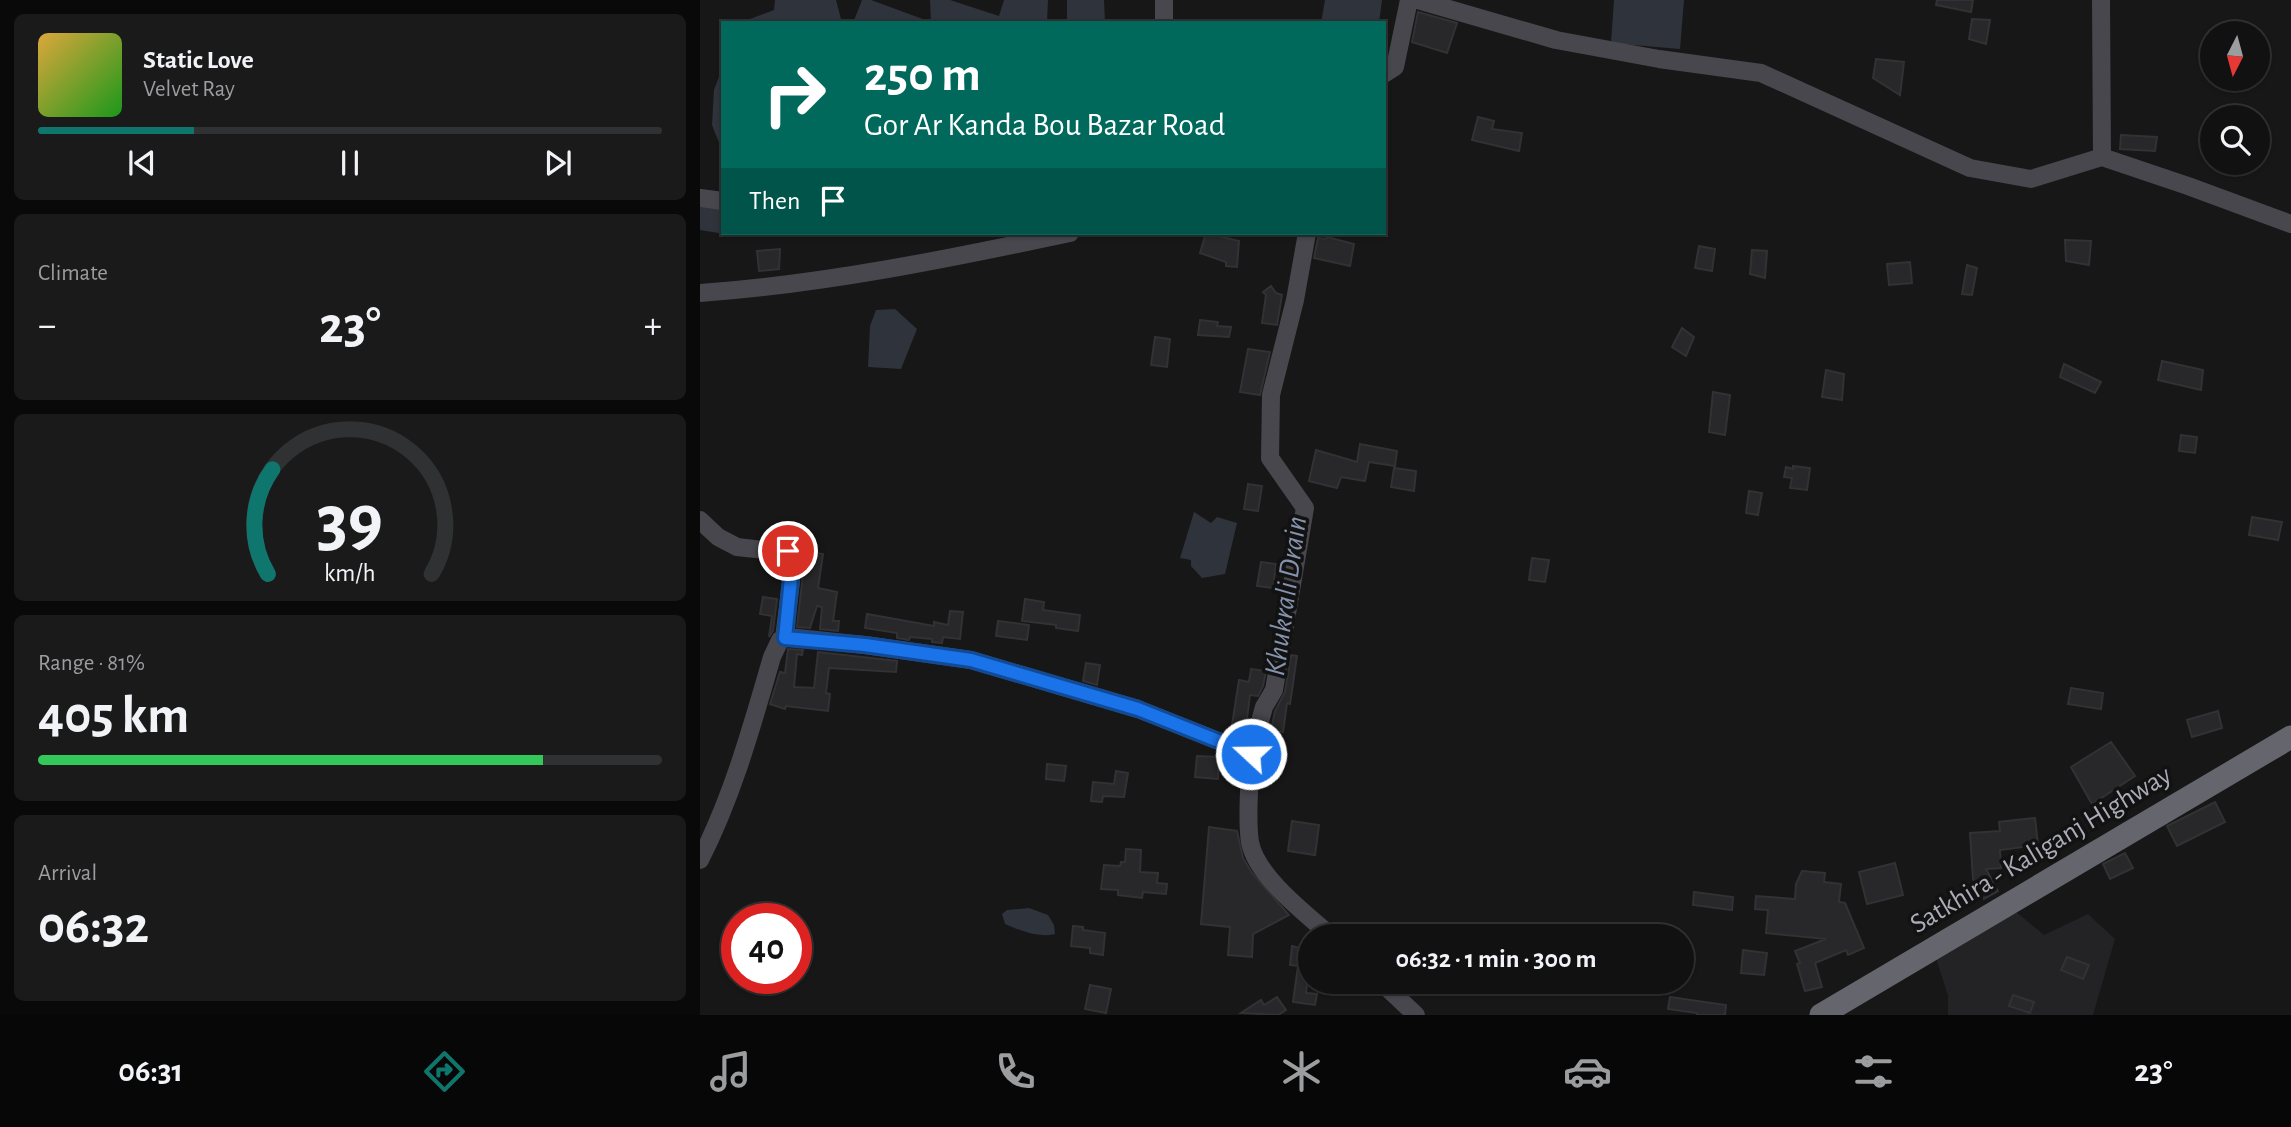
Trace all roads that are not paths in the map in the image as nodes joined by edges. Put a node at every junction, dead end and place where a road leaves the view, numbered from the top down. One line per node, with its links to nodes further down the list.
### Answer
1 (1164, 0): 5 (street)
2 (1409, 0): 6 (street)
3 (1418, 0): 7 (street)
4 (2101, 0): 7 (street)
5 (1164, 21)
6 (1386, 73)
7 (2102, 157): 10 (street)
8 (700, 198): 9 (street)
9 (721, 201)
10 (2291, 225)
11 (1061, 235): 13 (street)
12 (1307, 235): 17 (street)
13 (700, 293)
14 (700, 520): 15 (street)
15 (785, 638): 17 (street); 18 (street)
16 (2291, 737): 22 (highway, Satkhira - Kaliganj Highway)
17 (1251, 754): 19 (street)
18 (700, 860)
19 (1318, 924)
20 (1394, 994): 21 (street)
21 (1416, 1015)
22 (1821, 1015)

